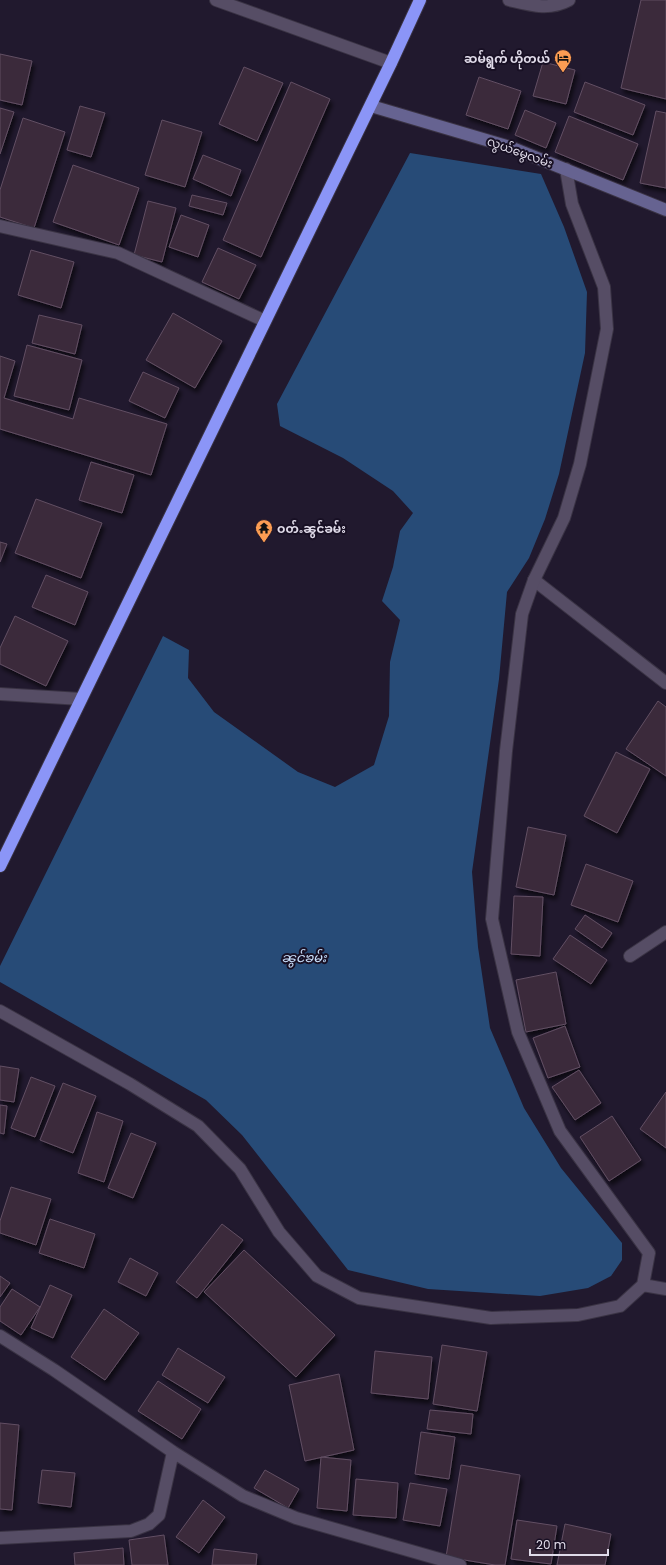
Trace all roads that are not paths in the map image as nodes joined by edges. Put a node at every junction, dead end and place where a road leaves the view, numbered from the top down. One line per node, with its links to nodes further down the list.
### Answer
1 (216, 0): 5 (street)
2 (420, 0): 5 (highway)
3 (509, 0): 4 (street)
4 (569, 0)
5 (391, 63): 6 (highway)
6 (371, 106): 7 (street, လွယ်မွေလမ်း); 10 (highway)
7 (566, 169): 8 (street, လွယ်မွေလမ်း); 11 (street)
8 (666, 210)
9 (0, 226): 10 (street)
10 (265, 321): 14 (highway)
11 (534, 580): 12 (street); 19 (street)
12 (666, 683)
13 (0, 694): 14 (street)
14 (81, 699): 15 (highway)
15 (0, 866)
16 (666, 932): 17 (street)
17 (630, 956)
18 (0, 1011): 19 (street)
19 (643, 1284): 20 (street)
20 (666, 1288)
21 (0, 1336): 22 (street)
22 (173, 1452): 23 (street); 24 (street)
23 (0, 1538)
24 (460, 1565)

